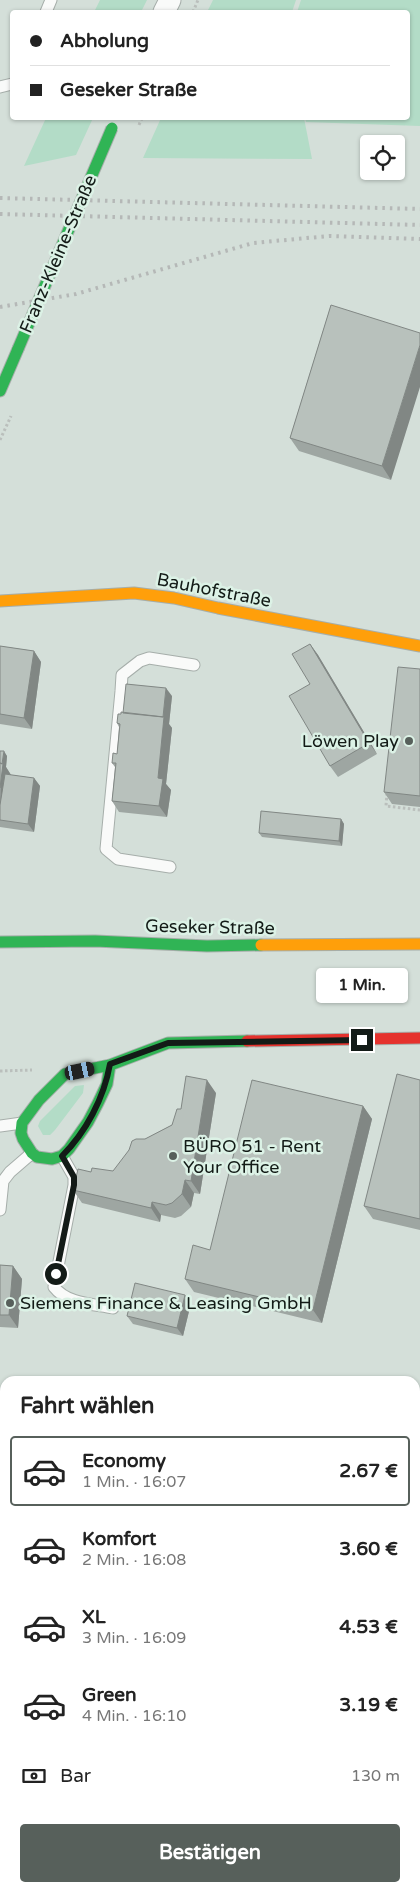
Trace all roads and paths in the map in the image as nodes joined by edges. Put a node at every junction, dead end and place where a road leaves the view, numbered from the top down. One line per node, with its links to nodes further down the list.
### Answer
1 (115, 123): 2 (street, Franz-Kleine-Straße, bridge)
2 (0, 391)
3 (0, 601): 4 (street, Bauhofstraße)
4 (420, 646)
5 (194, 665): 8 (lane)
6 (388, 787): 7 (path)
7 (420, 810)
8 (170, 867)
9 (0, 942): 10 (street, Geseker Straße)
10 (420, 944)
11 (420, 1038): 12 (street)
12 (110, 1064): 13 (street); 16 (street)
13 (22, 1123): 14 (lane); 15 (street)
14 (0, 1126)
15 (32, 1152): 16 (street); 17 (lane)
16 (62, 1156): 18 (lane)
17 (0, 1210)
18 (113, 1308)

